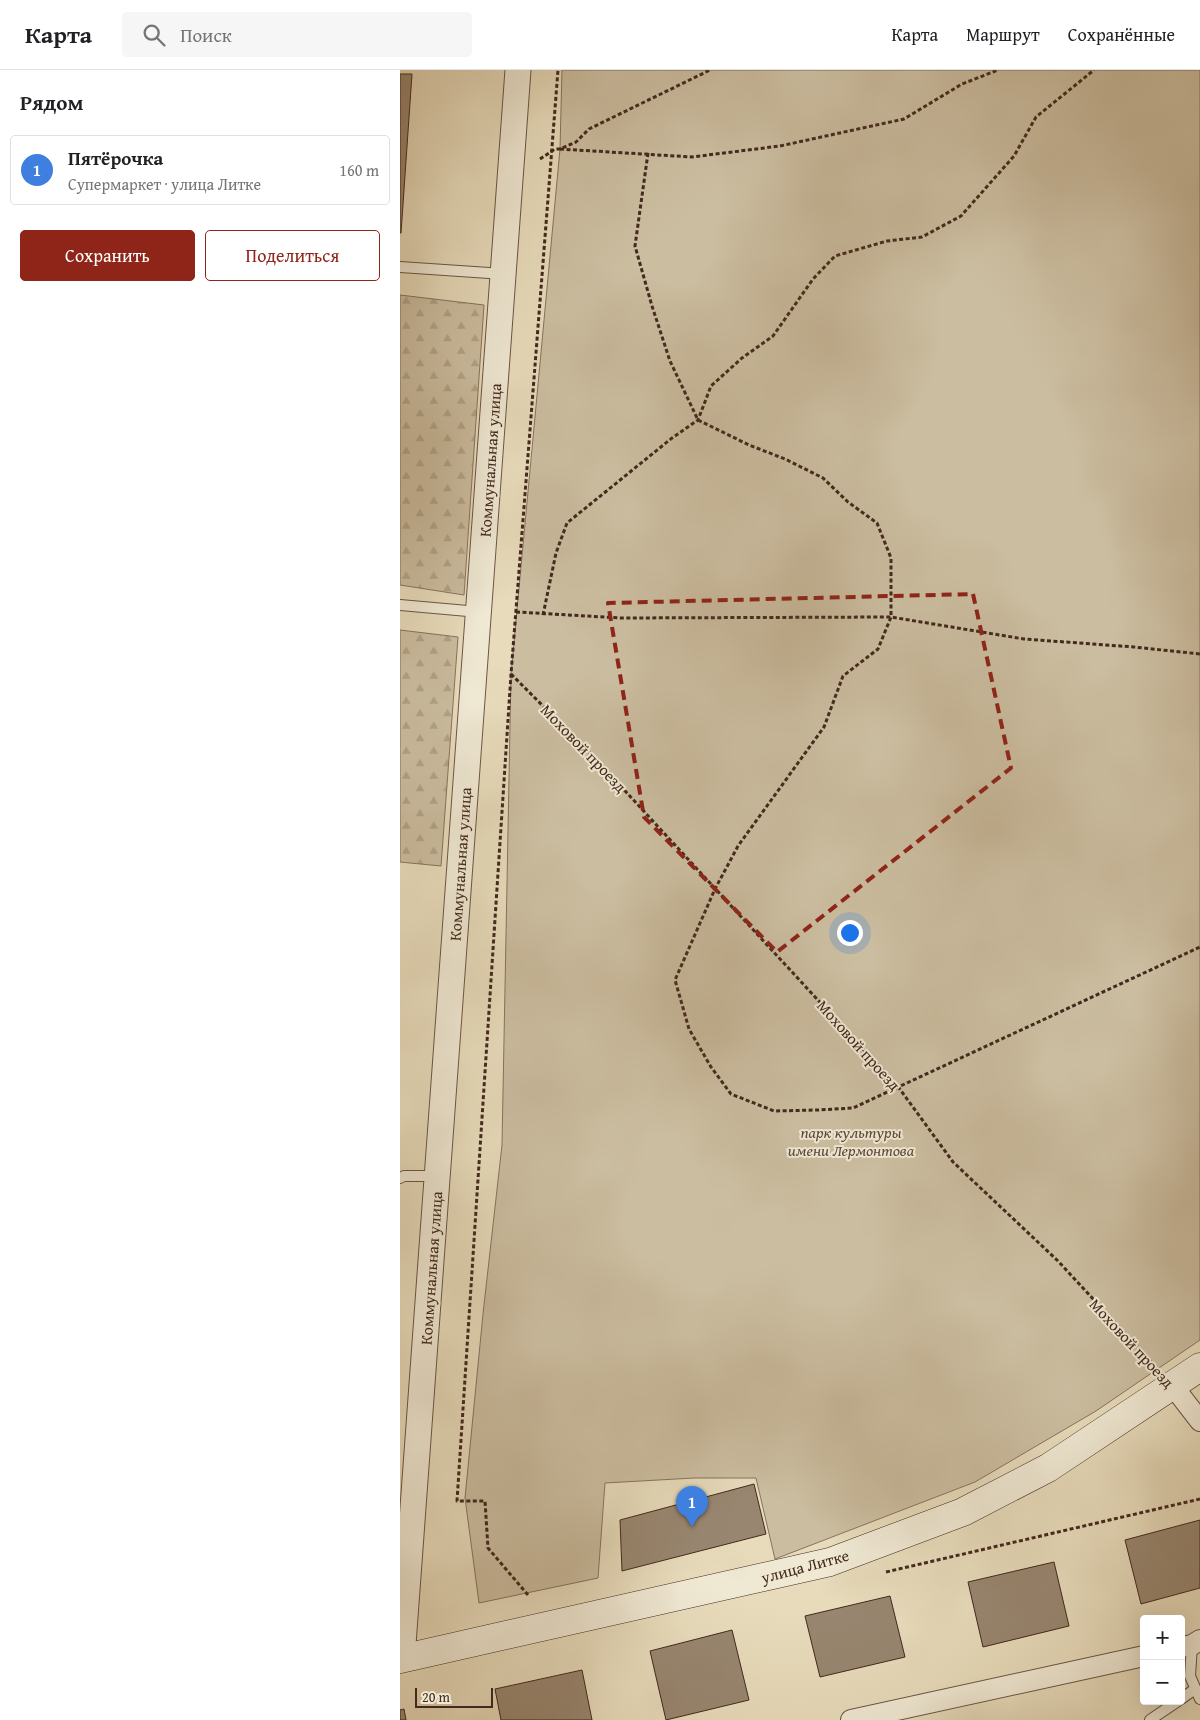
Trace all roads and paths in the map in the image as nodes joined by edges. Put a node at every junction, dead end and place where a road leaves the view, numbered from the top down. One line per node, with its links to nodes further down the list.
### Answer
1 (518, 70): 11 (street, Коммунальная улица)
2 (558, 70): 7 (path)
3 (710, 70): 6 (path)
4 (998, 70): 8 (path)
5 (1094, 70): 12 (path)
6 (560, 149): 7 (path); 8 (path)
7 (552, 151): 9 (path); 15 (path)
8 (648, 153): 12 (path)
9 (540, 159)
10 (400, 267): 11 (lane)
11 (504, 274): 14 (street, Коммунальная улица)
12 (698, 420): 16 (path); 17 (path)
13 (400, 605): 14 (lane)
14 (479, 612): 23 (street, Коммунальная улица)
15 (516, 612): 16 (path); 19 (path)
16 (543, 615): 17 (path)
17 (891, 617): 18 (path); 20 (path)
18 (1200, 654)
19 (511, 674): 20 (path, Моховой проезд); 28 (path)
20 (715, 888): 22 (path, Моховой проезд); 22 (path)
21 (1200, 947): 22 (path)
22 (899, 1088): 26 (path, Моховой проезд)
23 (438, 1176): 24 (lane); 31 (street, Коммунальная улица)
24 (400, 1178)
25 (1200, 1367): 26 (main road, улица Литке)
26 (1173, 1386): 27 (street, Моховой проезд); 31 (main road, улица Литке)
27 (1200, 1422)
28 (528, 1596)
29 (1191, 1644): 32 (lane)
30 (1140, 1657): 36 (street)
31 (401, 1659)
32 (1195, 1689): 33 (lane); 34 (lane)
33 (1185, 1696)
34 (1200, 1700)
35 (1172, 1705): 37 (lane)
36 (851, 1720)
37 (1150, 1720)

